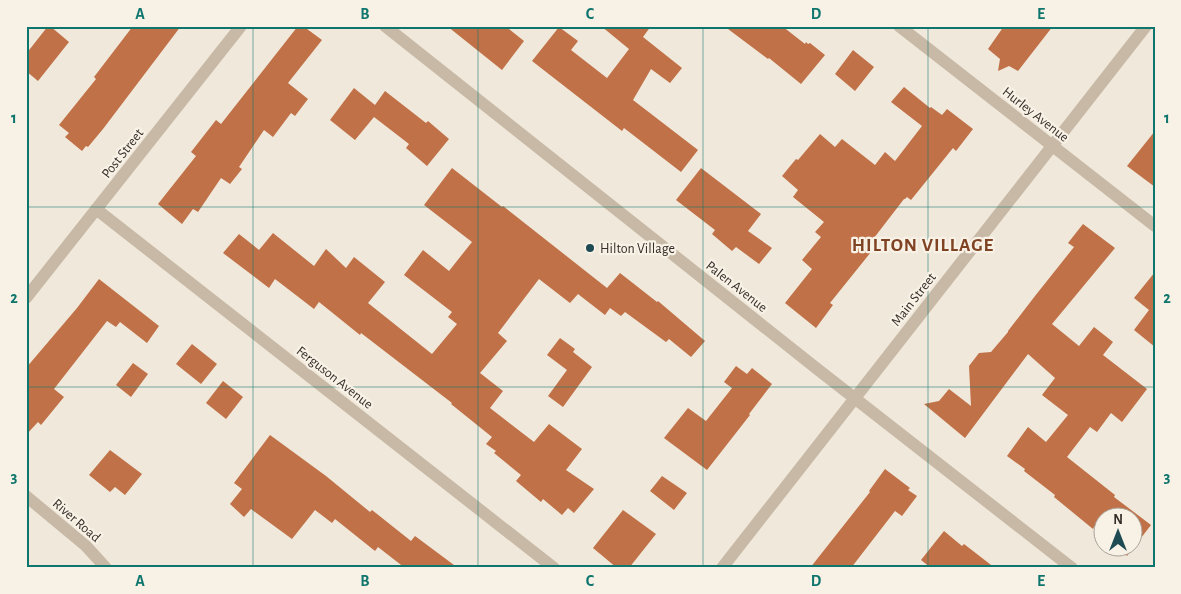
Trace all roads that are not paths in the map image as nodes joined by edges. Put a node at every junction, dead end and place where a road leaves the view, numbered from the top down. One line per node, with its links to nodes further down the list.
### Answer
1 (241, 26): 6 (street, Post Street)
2 (384, 26): 9 (street, Palen Avenue)
3 (899, 26): 5 (street, Hurley Avenue)
4 (1146, 26): 5 (street, Main Street)
5 (1052, 146): 7 (street, Hurley Avenue); 9 (street, Main Street)
6 (96, 209): 8 (street, Post Street); 12 (street, Ferguson Avenue)
7 (1155, 226)
8 (26, 298)
9 (855, 398): 13 (street, Main Street); 14 (street, Palen Avenue)
10 (26, 496): 11 (street, River Road)
11 (106, 568)
12 (554, 568)
13 (722, 568)
14 (1072, 568)

